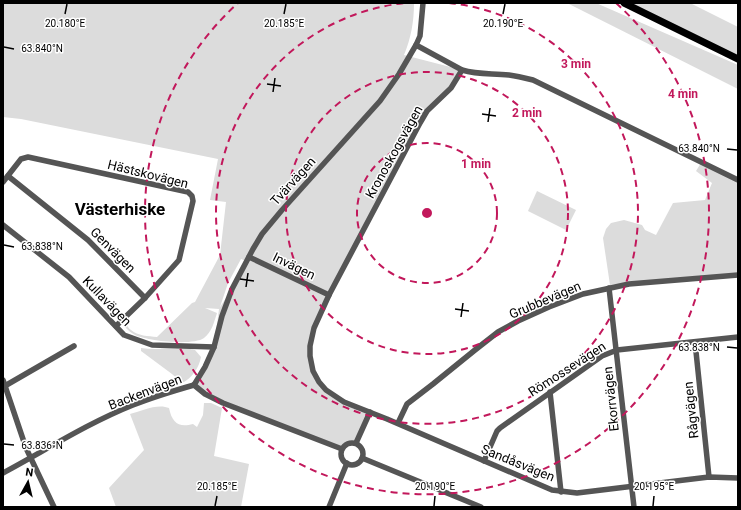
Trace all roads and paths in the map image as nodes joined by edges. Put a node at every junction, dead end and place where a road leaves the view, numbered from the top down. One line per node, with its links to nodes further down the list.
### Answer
1 (423, 3): 3 (street, Tvärvägen)
2 (624, 3): 4 (main road)
3 (416, 46): 5 (street); 10 (street, Tvärvägen)
4 (738, 58)
5 (462, 70): 7 (street); 13 (street, Kronoskogsvägen)
6 (8, 176): 8 (street, Hästskovägen); 14 (street, Genvägen); 14 (street, Hästskovägen)
7 (738, 180)
8 (3, 182)
9 (3, 225): 15 (street, Kullavägen)
10 (249, 257): 13 (street, Invägen); 19 (street, Tvärvägen)
11 (738, 275): 12 (street, Grubbevägen)
12 (609, 288): 20 (street, Ekorrvägen); 26 (street, Grubbevägen)
13 (329, 295): 25 (street, Kronoskogsvägen)
14 (145, 298): 15 (street, Hästskovägen)
15 (116, 326): 19 (street, Kullavägen)
16 (738, 337): 17 (street, Römossevägen)
17 (695, 342): 20 (street, Römossevägen); 34 (street, Rågvägen)
18 (74, 346): 23 (street)
19 (214, 346): 22 (street, Tvärvägen)
20 (617, 350): 24 (street, Römossevägen); 36 (street, Ekorrvägen)
21 (3, 380): 23 (street)
22 (194, 385): 28 (street, Backenvägen); 29 (street, Backenvägen)
23 (4, 387): 29 (street)
24 (550, 392): 31 (street, Römossevägen); 37 (street)
25 (370, 412): 26 (street, Sandåsvägen); 27 (street)
26 (398, 423): 31 (street, Sandåsvägen)
27 (356, 443): 28 (street); 30 (street)
28 (342, 449): 32 (street)
29 (30, 458): 33 (street, Backenvägen); 38 (street)
30 (362, 458): 32 (street); 40 (street)
31 (484, 461): 37 (street, Sandåsvägen)
32 (346, 463): 39 (street)
33 (3, 473)
34 (709, 477): 35 (street, Sandåsvägen); 36 (street, Sandåsvägen)
35 (738, 478)
36 (631, 487): 37 (street, Sandåsvägen); 41 (street, Ekorrvägen)
37 (561, 492)
38 (54, 507)
39 (329, 507)
40 (481, 507)
41 (634, 507)

